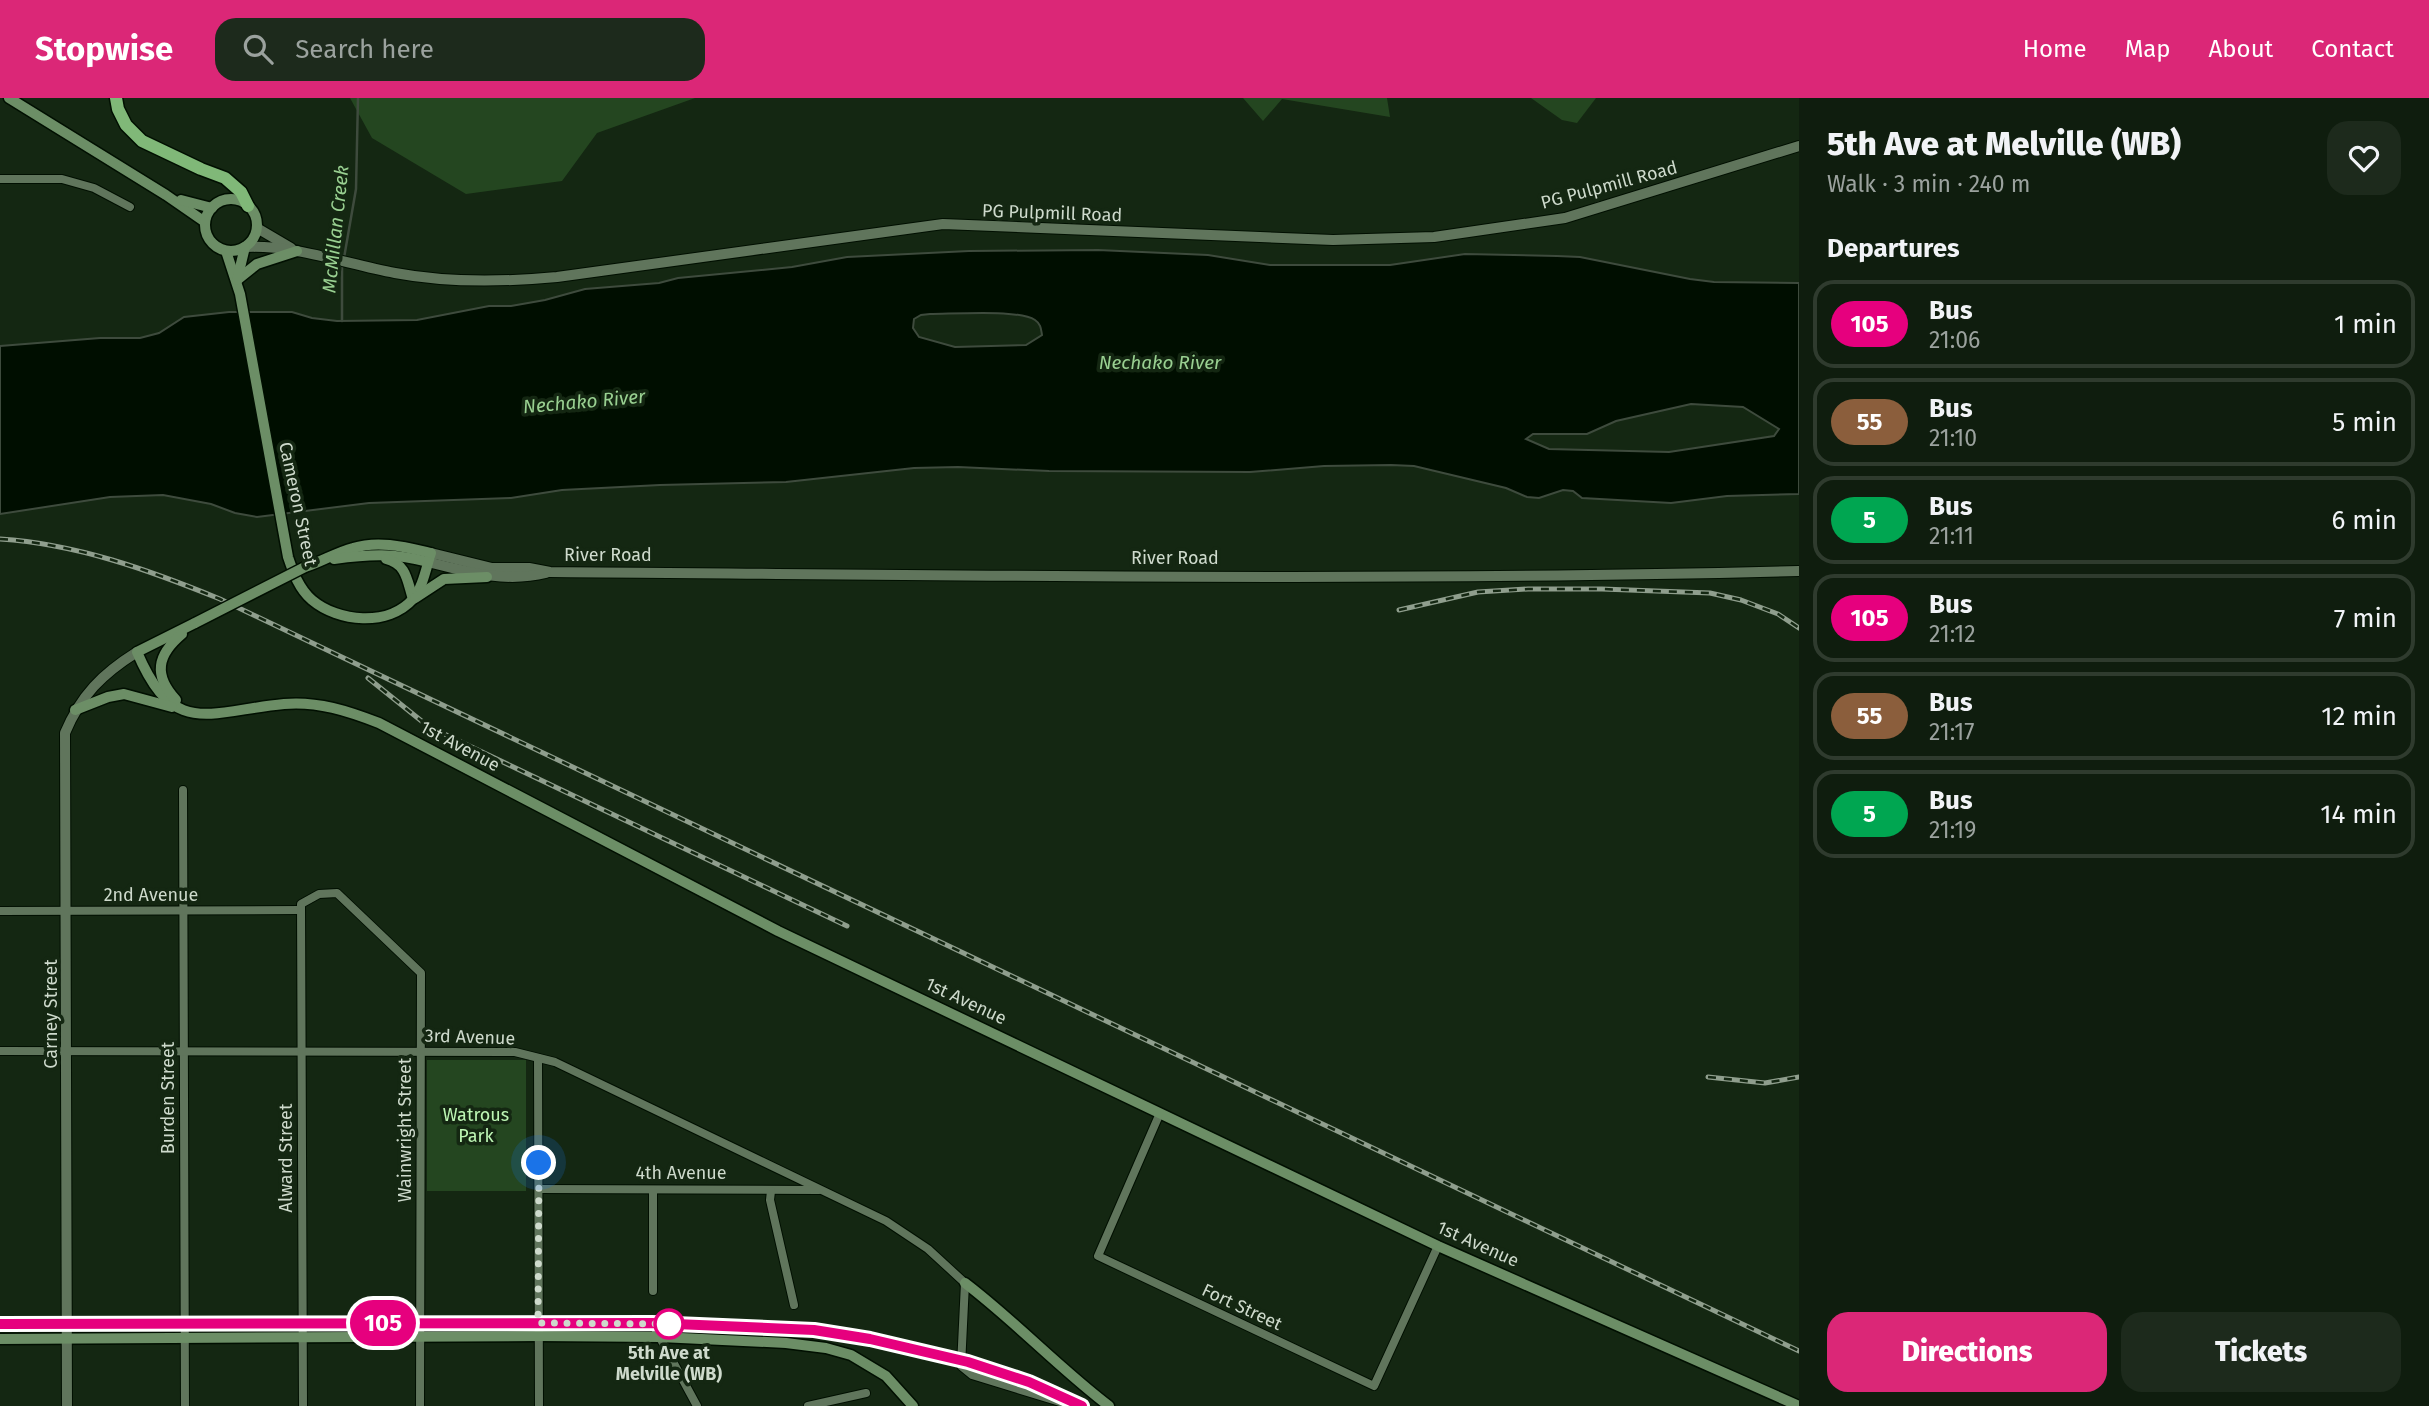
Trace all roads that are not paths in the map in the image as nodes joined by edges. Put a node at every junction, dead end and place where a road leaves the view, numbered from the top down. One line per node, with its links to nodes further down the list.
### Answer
1 (9, 98): 5 (main road)
2 (116, 98): 6 (highway)
3 (1799, 146): 13 (street, PG Pulpmill Road)
4 (0, 178): 7 (street)
5 (166, 195): 8 (main road); 9 (main road)
6 (248, 206): 8 (main road); 10 (main road)
7 (130, 207)
8 (212, 208): 9 (main road)
9 (205, 222): 12 (main road)
10 (257, 228): 11 (main road); 13 (street)
11 (246, 247): 12 (main road); 13 (street); 14 (main road)
12 (226, 251): 14 (main road)
13 (297, 251): 14 (main road)
14 (237, 280): 21 (main road, Cameron Street)
15 (352, 556): 16 (main road, River Road); 17 (main road, River Road); 21 (main road)
16 (430, 558): 17 (main road, River Road); 19 (street, River Road); 20 (street, River Road); 21 (main road)
17 (322, 561): 22 (main road, River Road, bridge)
18 (1799, 571): 19 (street, River Road)
19 (550, 572): 20 (street, River Road)
20 (487, 577): 21 (main road, Cameron Street)
21 (412, 599)
22 (195, 623): 23 (main road, River Road); 25 (main road)
23 (137, 652): 24 (street, Carney Street); 25 (main road, 1st Avenue)
24 (75, 710): 25 (main road); 29 (street, Carney Street)
25 (185, 710): 37 (main road, 1st Avenue)
26 (183, 790): 30 (street, Burden Street)
27 (301, 910): 30 (street, 2nd Avenue); 34 (street, Alward Street); 35 (street, Wainwright Street)
28 (0, 911): 29 (street, 2nd Avenue)
29 (67, 911): 30 (street, 2nd Avenue); 32 (street, Carney Street)
30 (184, 911): 33 (street, Burden Street)
31 (0, 1051): 32 (street, 3rd Avenue)
32 (67, 1051): 33 (street, 3rd Avenue); 51 (street, Carney Street)
33 (184, 1051): 34 (street, 3rd Avenue); 52 (street, Burden Street)
34 (302, 1051): 35 (street, 3rd Avenue); 46 (street, Alward Street)
35 (421, 1051): 36 (street, 3rd Avenue); 47 (street, Wainwright Street)
36 (538, 1058): 38 (street); 39 (street, 3rd Avenue)
37 (1160, 1113): 42 (main road, 1st Avenue); 42 (street, Fort Street)
38 (539, 1189): 40 (street, 4th Avenue); 48 (street)
39 (824, 1190): 41 (street, 4th Avenue); 43 (street, 3rd Avenue)
40 (653, 1191): 41 (street, 4th Avenue); 44 (street)
41 (771, 1191): 45 (street)
42 (1438, 1246): 73 (main road, 1st Avenue)
43 (965, 1283): 60 (street); 72 (main road)
44 (653, 1291)
45 (794, 1305)
46 (303, 1323): 47 (main road); 52 (main road); 55 (street, Alward Street)
47 (420, 1323): 48 (main road); 53 (street, Wainwright Street)
48 (538, 1323): 49 (main road); 54 (street)
49 (652, 1323): 56 (street); 60 (main road)
50 (0, 1324): 51 (main road)
51 (67, 1324): 52 (main road); 59 (street, Carney Street)
52 (185, 1324): 57 (street, Burden Street)
53 (420, 1336): 54 (main road); 55 (main road); 65 (street, Wainwright Street)
54 (539, 1336): 56 (main road); 66 (street)
55 (303, 1337): 57 (main road); 64 (street, Alward Street)
56 (660, 1337): 67 (street); 69 (main road)
57 (185, 1338): 59 (main road); 63 (street, Burden Street)
58 (0, 1339): 59 (main road)
59 (67, 1339): 62 (street, Carney Street)
60 (961, 1360): 70 (street); 71 (main road)
61 (866, 1393): 68 (street)
62 (67, 1406)
63 (185, 1406)
64 (303, 1406)
65 (420, 1406)
66 (539, 1406)
67 (697, 1406)
68 (808, 1406)
69 (913, 1406)
70 (1075, 1406)
71 (1082, 1406)
72 (1109, 1406)
73 (1799, 1406)

